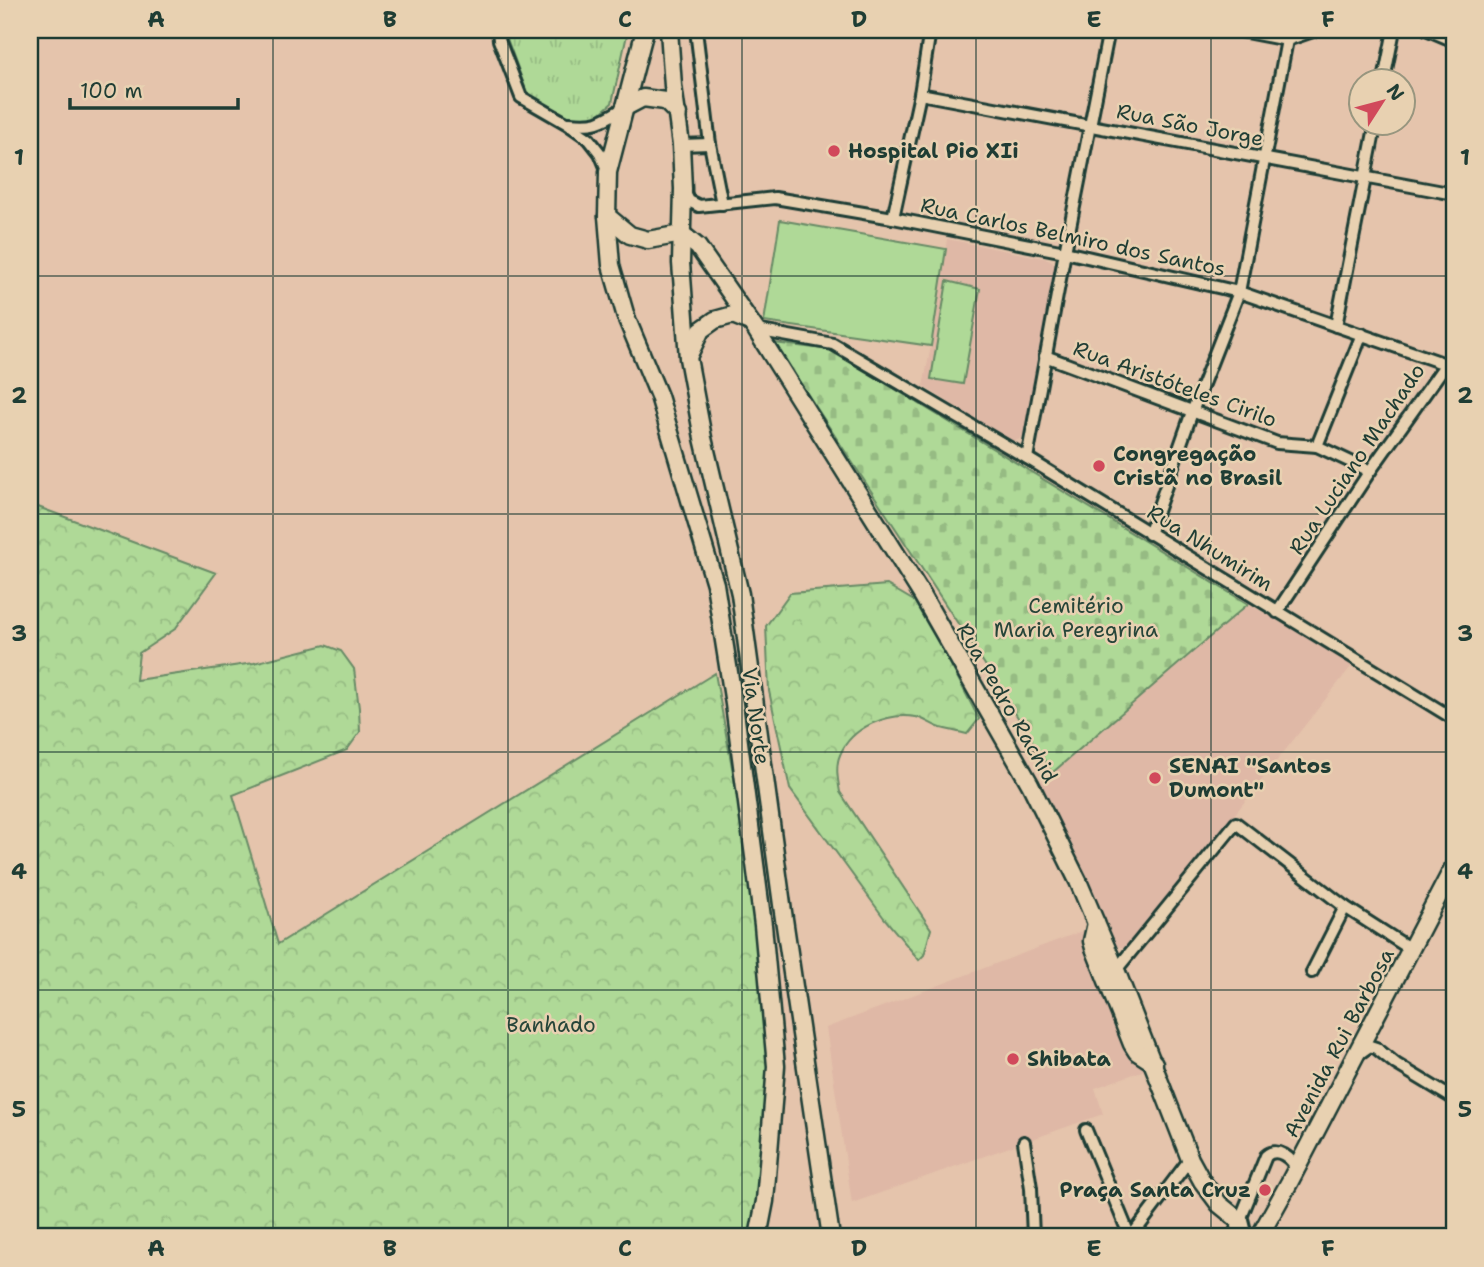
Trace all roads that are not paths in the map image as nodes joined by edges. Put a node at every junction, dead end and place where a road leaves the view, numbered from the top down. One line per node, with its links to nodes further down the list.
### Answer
1 (498, 30): 17 (street)
2 (645, 30): 15 (main road, Via Norte)
3 (669, 30): 16 (main road, Via Norte)
4 (696, 30): 20 (street)
5 (930, 30): 14 (street)
6 (1109, 30): 18 (street)
7 (1234, 30): 11 (street)
8 (1316, 30): 11 (street)
9 (1394, 30): 13 (street)
10 (1428, 30): 12 (street)
11 (1287, 40): 22 (street)
12 (1454, 41)
13 (1387, 66)
14 (920, 94): 18 (street, Rua São Jorge); 30 (street)
15 (624, 108): 16 (main road); 17 (street); 23 (main road, Via Norte)
16 (678, 114): 21 (main road, Via Norte)
17 (566, 123): 23 (street)
18 (1091, 126): 22 (street, Rua São Jorge); 32 (street)
19 (1374, 136): 24 (street)
20 (710, 144): 21 (street); 28 (street)
21 (681, 145): 26 (main road, Via Norte)
22 (1265, 159): 24 (street, Rua São Jorge); 33 (street)
23 (608, 172): 29 (main road, Via Norte)
24 (1366, 178): 27 (street, Rua São Jorge); 35 (street)
25 (1454, 179): 27 (street)
26 (683, 189): 28 (street, Rua Carlos Belmiro dos Santos); 31 (main road, Via Norte)
27 (1453, 193)
28 (722, 204): 30 (street, Rua Carlos Belmiro dos Santos)
29 (607, 216): 31 (main road); 62 (main road, Via Norte)
30 (893, 218): 32 (street, Rua Carlos Belmiro dos Santos)
31 (682, 234): 34 (main road, Rua Pedro Rachid); 38 (main road, Via Norte)
32 (1065, 252): 33 (street, Rua Carlos Belmiro dos Santos); 37 (street)
33 (1239, 292): 35 (street, Rua Carlos Belmiro dos Santos); 40 (street)
34 (754, 326): 38 (main road); 42 (street, Rua Nhumirim); 49 (main road, Rua Pedro Rachid)
35 (1336, 326): 36 (street, Rua Carlos Belmiro dos Santos)
36 (1362, 334): 39 (street, Rua Carlos Belmiro dos Santos); 41 (street)
37 (1045, 356): 40 (street, Rua Aristóteles Cirilo); 42 (street)
38 (688, 358): 63 (main road, Via Norte)
39 (1450, 365): 43 (street, Rua Luciano Machado)
40 (1192, 412): 41 (street, Rua Aristóteles Cirilo); 44 (street)
41 (1317, 446): 43 (street, Rua Aristóteles Cirilo)
42 (1027, 458): 44 (street, Rua Nhumirim)
43 (1370, 471): 45 (street, Rua Luciano Machado)
44 (1149, 534): 45 (street, Rua Nhumirim)
45 (1277, 612): 46 (street, Rua Nhumirim)
46 (1454, 719)
47 (1453, 874): 50 (main road, Avenida Rui Barbosa)
48 (1345, 907): 50 (street); 51 (street); 52 (street)
49 (1096, 923): 51 (main road, Rua Pedro Rachid); 54 (main road)
50 (1412, 950): 53 (main road, Avenida Rui Barbosa)
51 (1116, 970): 54 (main road, Rua Pedro Rachid)
52 (1312, 972)
53 (1356, 1057): 55 (street); 59 (main road, Avenida Rui Barbosa)
54 (1154, 1063): 58 (main road, Rua Pedro Rachid)
55 (1454, 1099)
56 (1086, 1130): 65 (street)
57 (1024, 1142): 64 (street)
58 (1190, 1159): 61 (main road, Rua Pedro Rachid); 65 (street)
59 (1297, 1170): 60 (main road, Avenida Rui Barbosa); 61 (street)
60 (1270, 1217): 61 (main road); 67 (main road, Avenida Rui Barbosa)
61 (1242, 1229): 66 (street)
62 (758, 1237)
63 (831, 1237)
64 (1033, 1237)
65 (1130, 1237)
66 (1233, 1237)
67 (1259, 1237)

